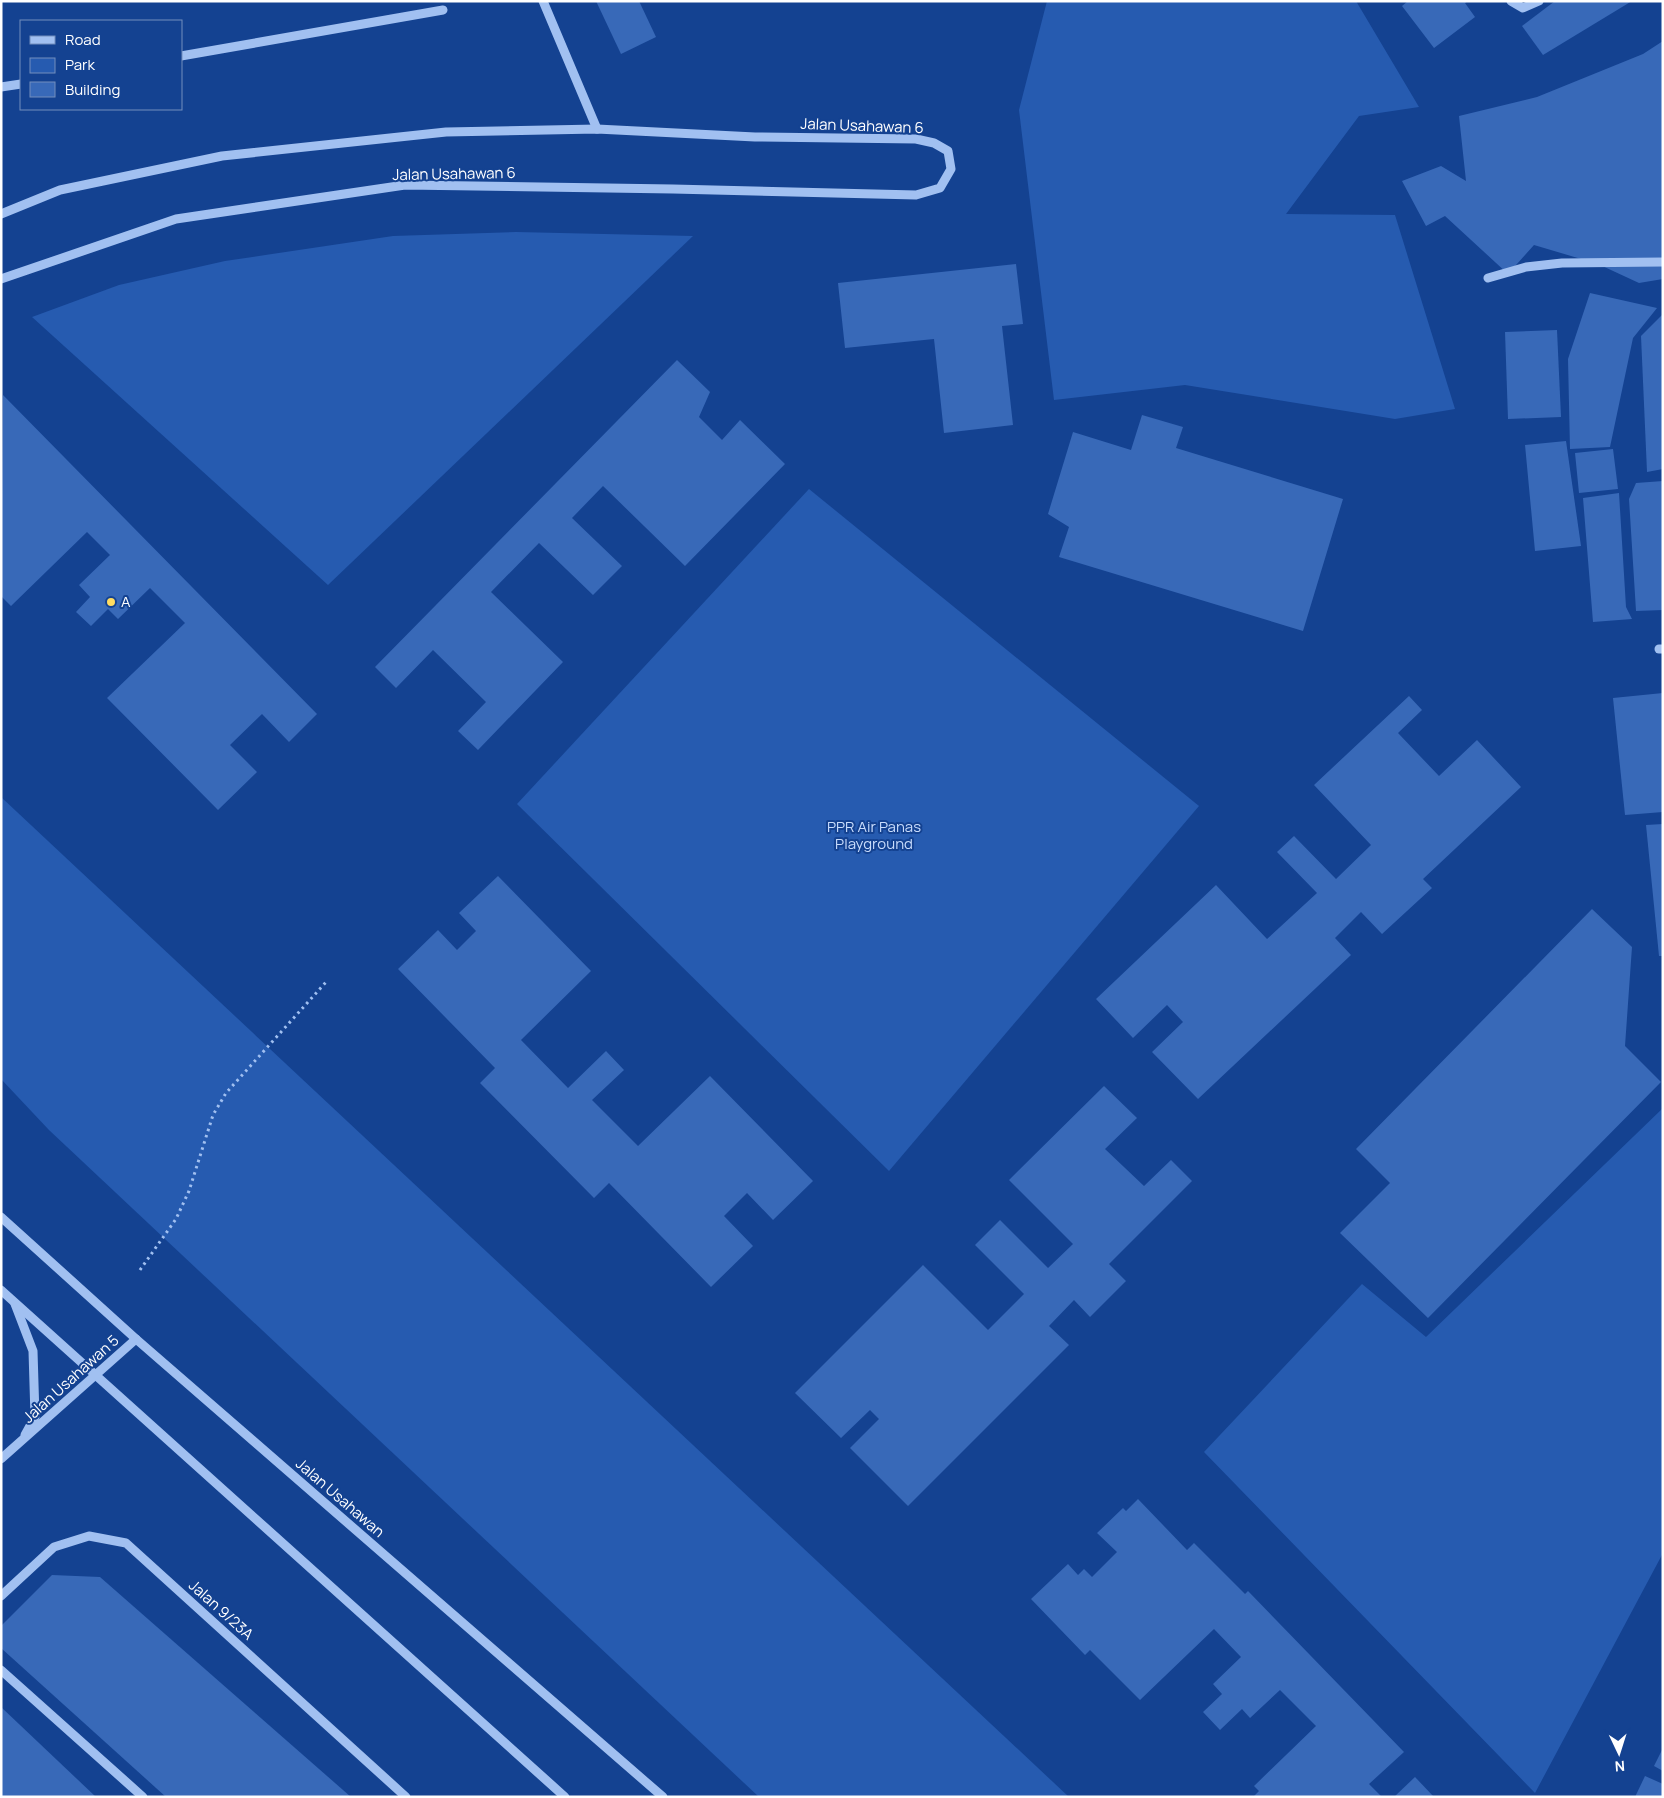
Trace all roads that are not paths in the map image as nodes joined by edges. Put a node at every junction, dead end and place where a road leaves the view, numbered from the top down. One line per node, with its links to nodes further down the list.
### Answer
1 (542, 1): 8 (street)
2 (1512, 1): 3 (street)
3 (1539, 1)
4 (443, 10): 5 (street)
5 (182, 56)
6 (20, 84): 7 (street)
7 (1, 87)
8 (597, 129): 9 (street, Jalan Usahawan 6); 12 (street, Jalan Usahawan 6)
9 (1, 214)
10 (1663, 262): 11 (street)
11 (1488, 278)
12 (1, 279)
13 (1, 1217): 16 (street, Jalan Usahawan)
14 (1, 1290): 15 (street)
15 (15, 1303): 17 (street); 18 (street)
16 (136, 1339): 17 (street, Jalan Usahawan 5); 25 (street, Jalan Usahawan)
17 (97, 1374): 18 (street, Jalan Usahawan 5); 24 (street)
18 (21, 1442): 19 (street, Jalan Usahawan 5)
19 (1, 1459)
20 (1, 1596): 23 (street, Jalan 9/23A)
21 (1, 1670): 22 (street)
22 (143, 1797)
23 (406, 1797)
24 (565, 1797)
25 (663, 1797)

